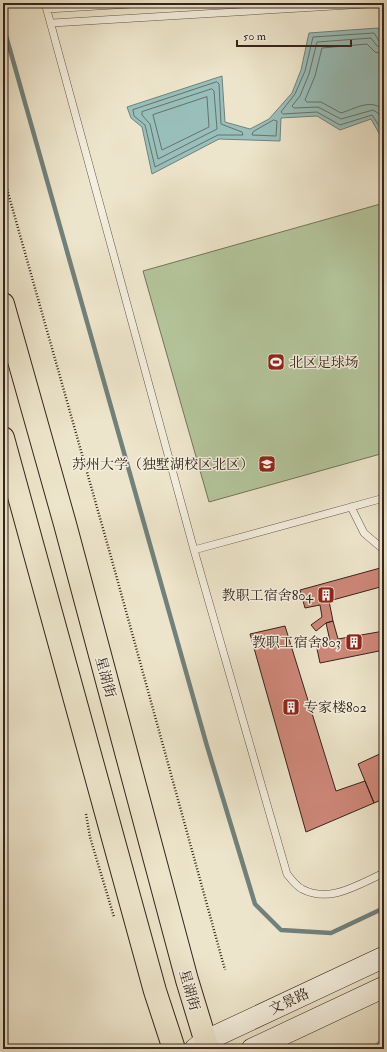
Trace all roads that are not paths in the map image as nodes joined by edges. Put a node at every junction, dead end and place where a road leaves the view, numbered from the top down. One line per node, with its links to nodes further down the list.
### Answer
1 (148, 3): 3 (lane)
2 (384, 4): 4 (lane)
3 (46, 6): 4 (lane)
4 (52, 24): 9 (lane)
5 (3, 304): 14 (main road, 星湖街)
6 (3, 438): 15 (main road)
7 (384, 498): 8 (lane)
8 (351, 507): 9 (lane); 10 (lane)
9 (194, 550): 11 (lane)
10 (384, 550)
11 (384, 873)
12 (384, 957): 14 (main road, 文景路)
13 (384, 987): 16 (main road, 文景路)
14 (203, 1046)
15 (174, 1049)
16 (252, 1049)

